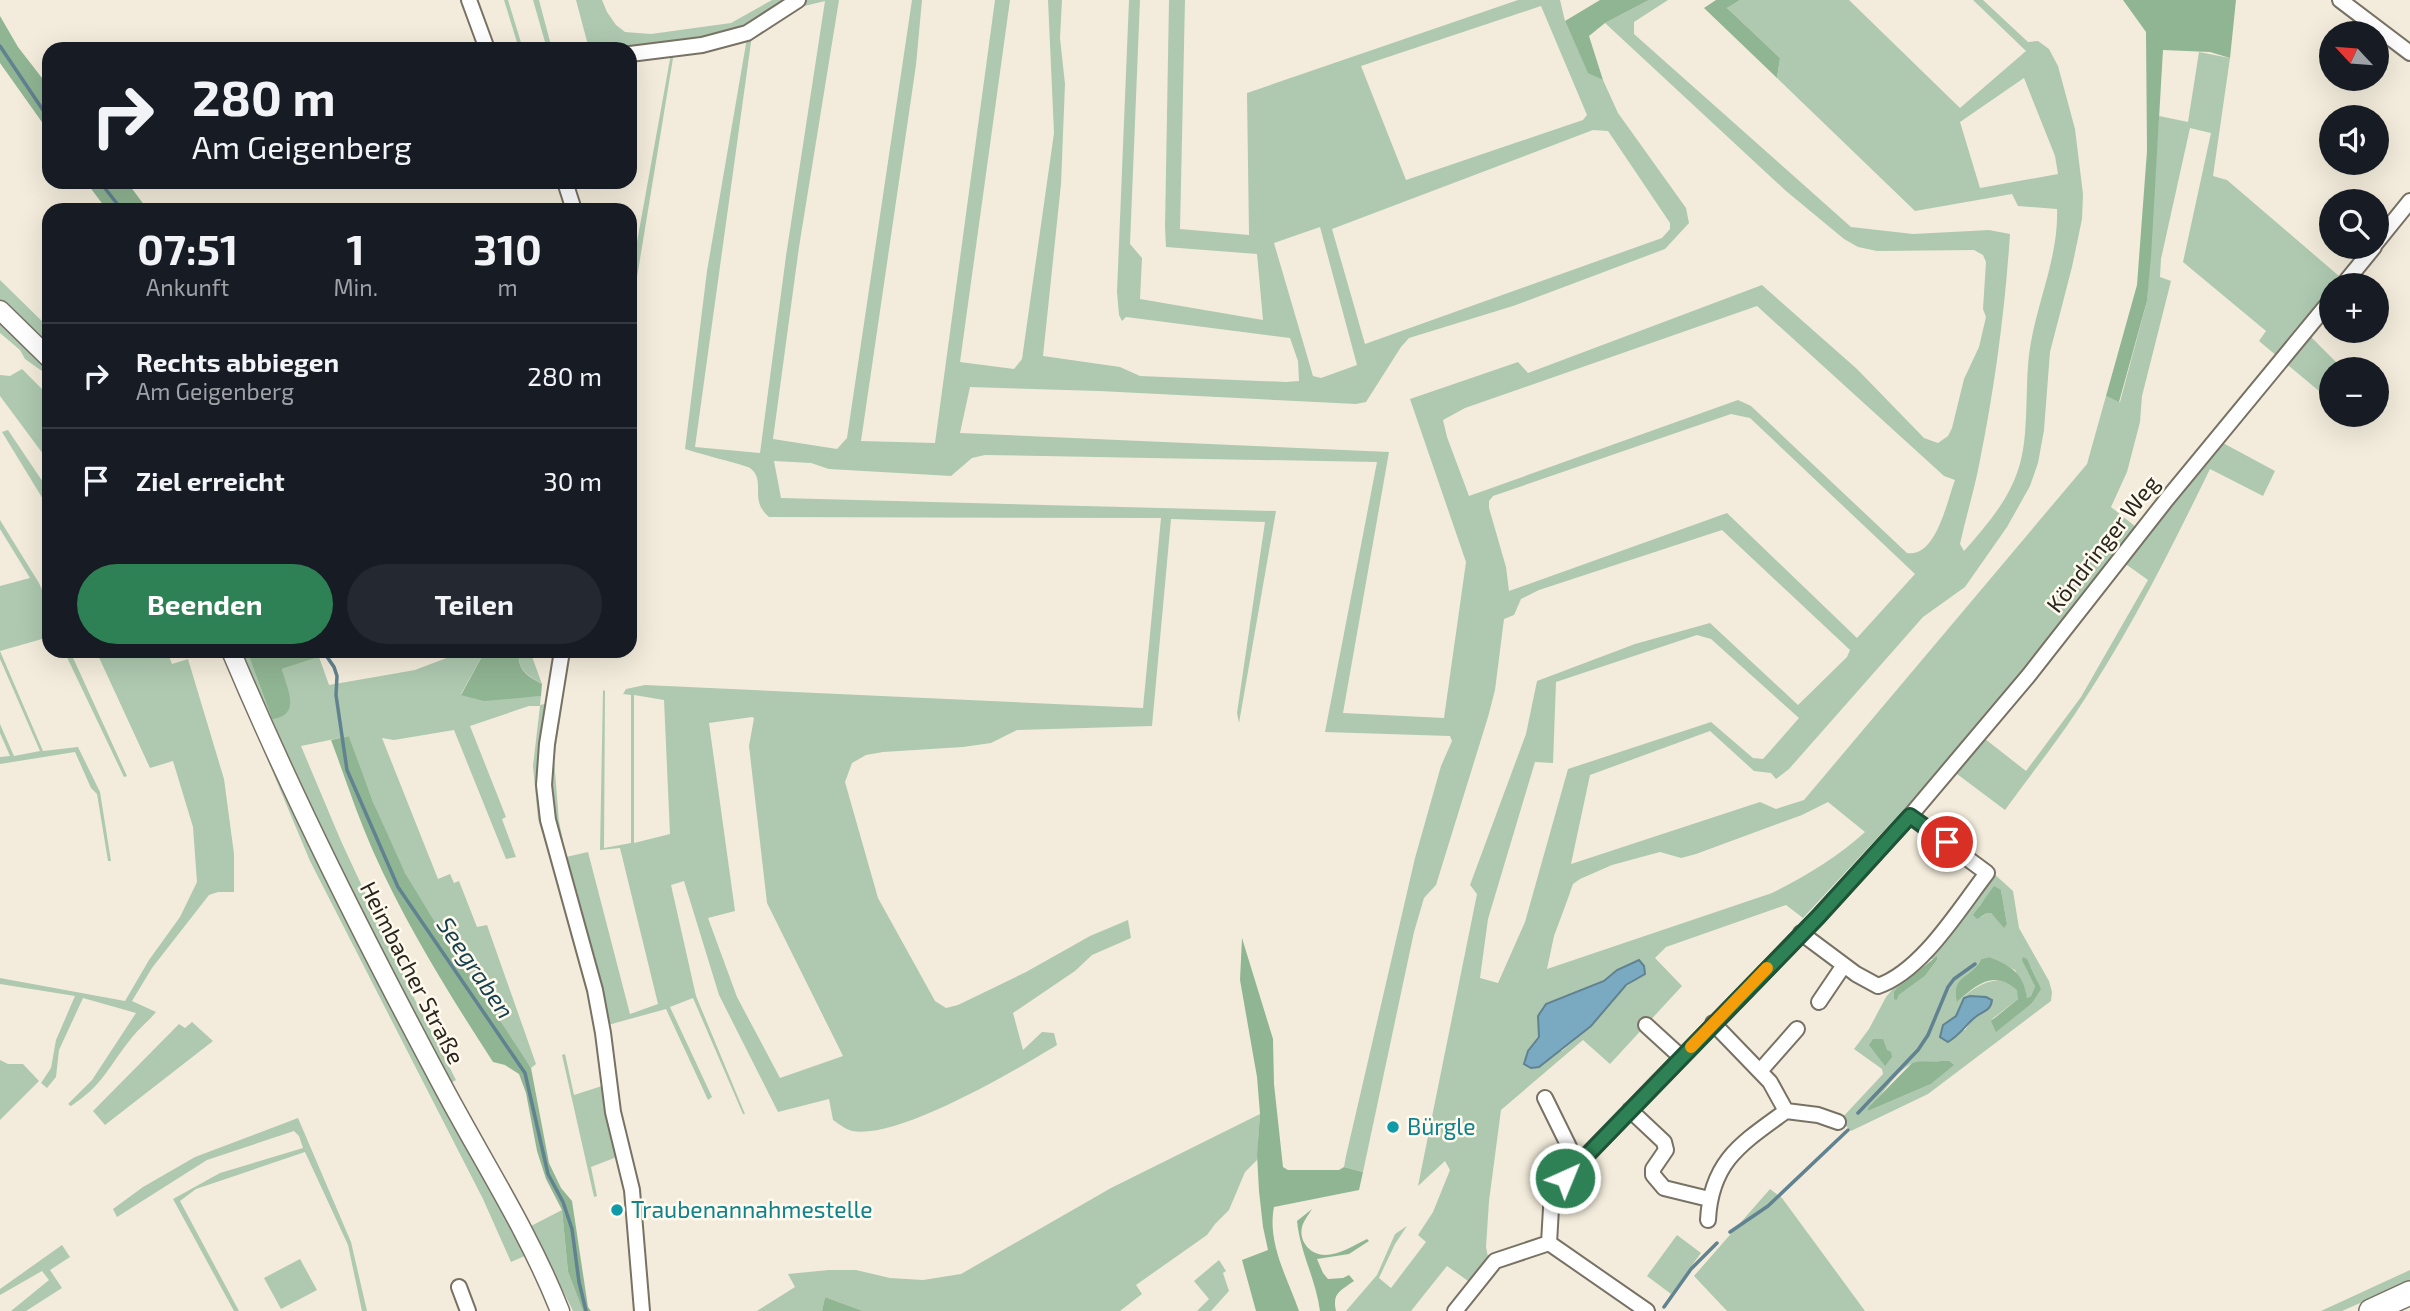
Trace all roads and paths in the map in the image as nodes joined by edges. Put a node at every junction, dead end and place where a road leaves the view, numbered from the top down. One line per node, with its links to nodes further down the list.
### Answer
1 (469, 0): 4 (street)
2 (798, 0): 5 (street)
3 (2340, 0): 6 (street)
4 (484, 42)
5 (637, 53)
6 (2410, 53)
7 (2410, 201): 8 (street)
8 (2389, 227)
9 (2364, 259): 10 (street)
10 (2353, 273)
11 (0, 310): 13 (street)
12 (2319, 315): 16 (street, Köndringer Weg)
13 (42, 351)
14 (234, 658): 36 (street, Heimbacher Straße)
15 (561, 658): 37 (street)
16 (1910, 816): 17 (street, Köndringer Weg); 18 (street)
17 (1801, 933): 18 (street); 20 (street, Köndringer Weg)
18 (1844, 965): 19 (street)
19 (1819, 1002)
20 (1713, 1023): 23 (street, Köndringer Weg); 24 (street)
21 (1646, 1025): 23 (street)
22 (1797, 1029): 24 (street)
23 (1681, 1058): 26 (street, Köndringer Weg)
24 (1760, 1071): 27 (street)
25 (1545, 1098): 29 (street)
26 (1630, 1110): 29 (street, Köndringer Weg); 30 (street)
27 (1786, 1111): 28 (street); 30 (street)
28 (1838, 1122)
29 (1578, 1165): 32 (street, Köndringer Weg)
30 (1709, 1199): 31 (street)
31 (1708, 1220)
32 (1549, 1243): 38 (street); 39 (street)
33 (459, 1287): 35 (street)
34 (2410, 1293): 40 (main road)
35 (468, 1311)
36 (560, 1311)
37 (642, 1311)
38 (1455, 1311)
39 (1647, 1311)
40 (2371, 1311)

